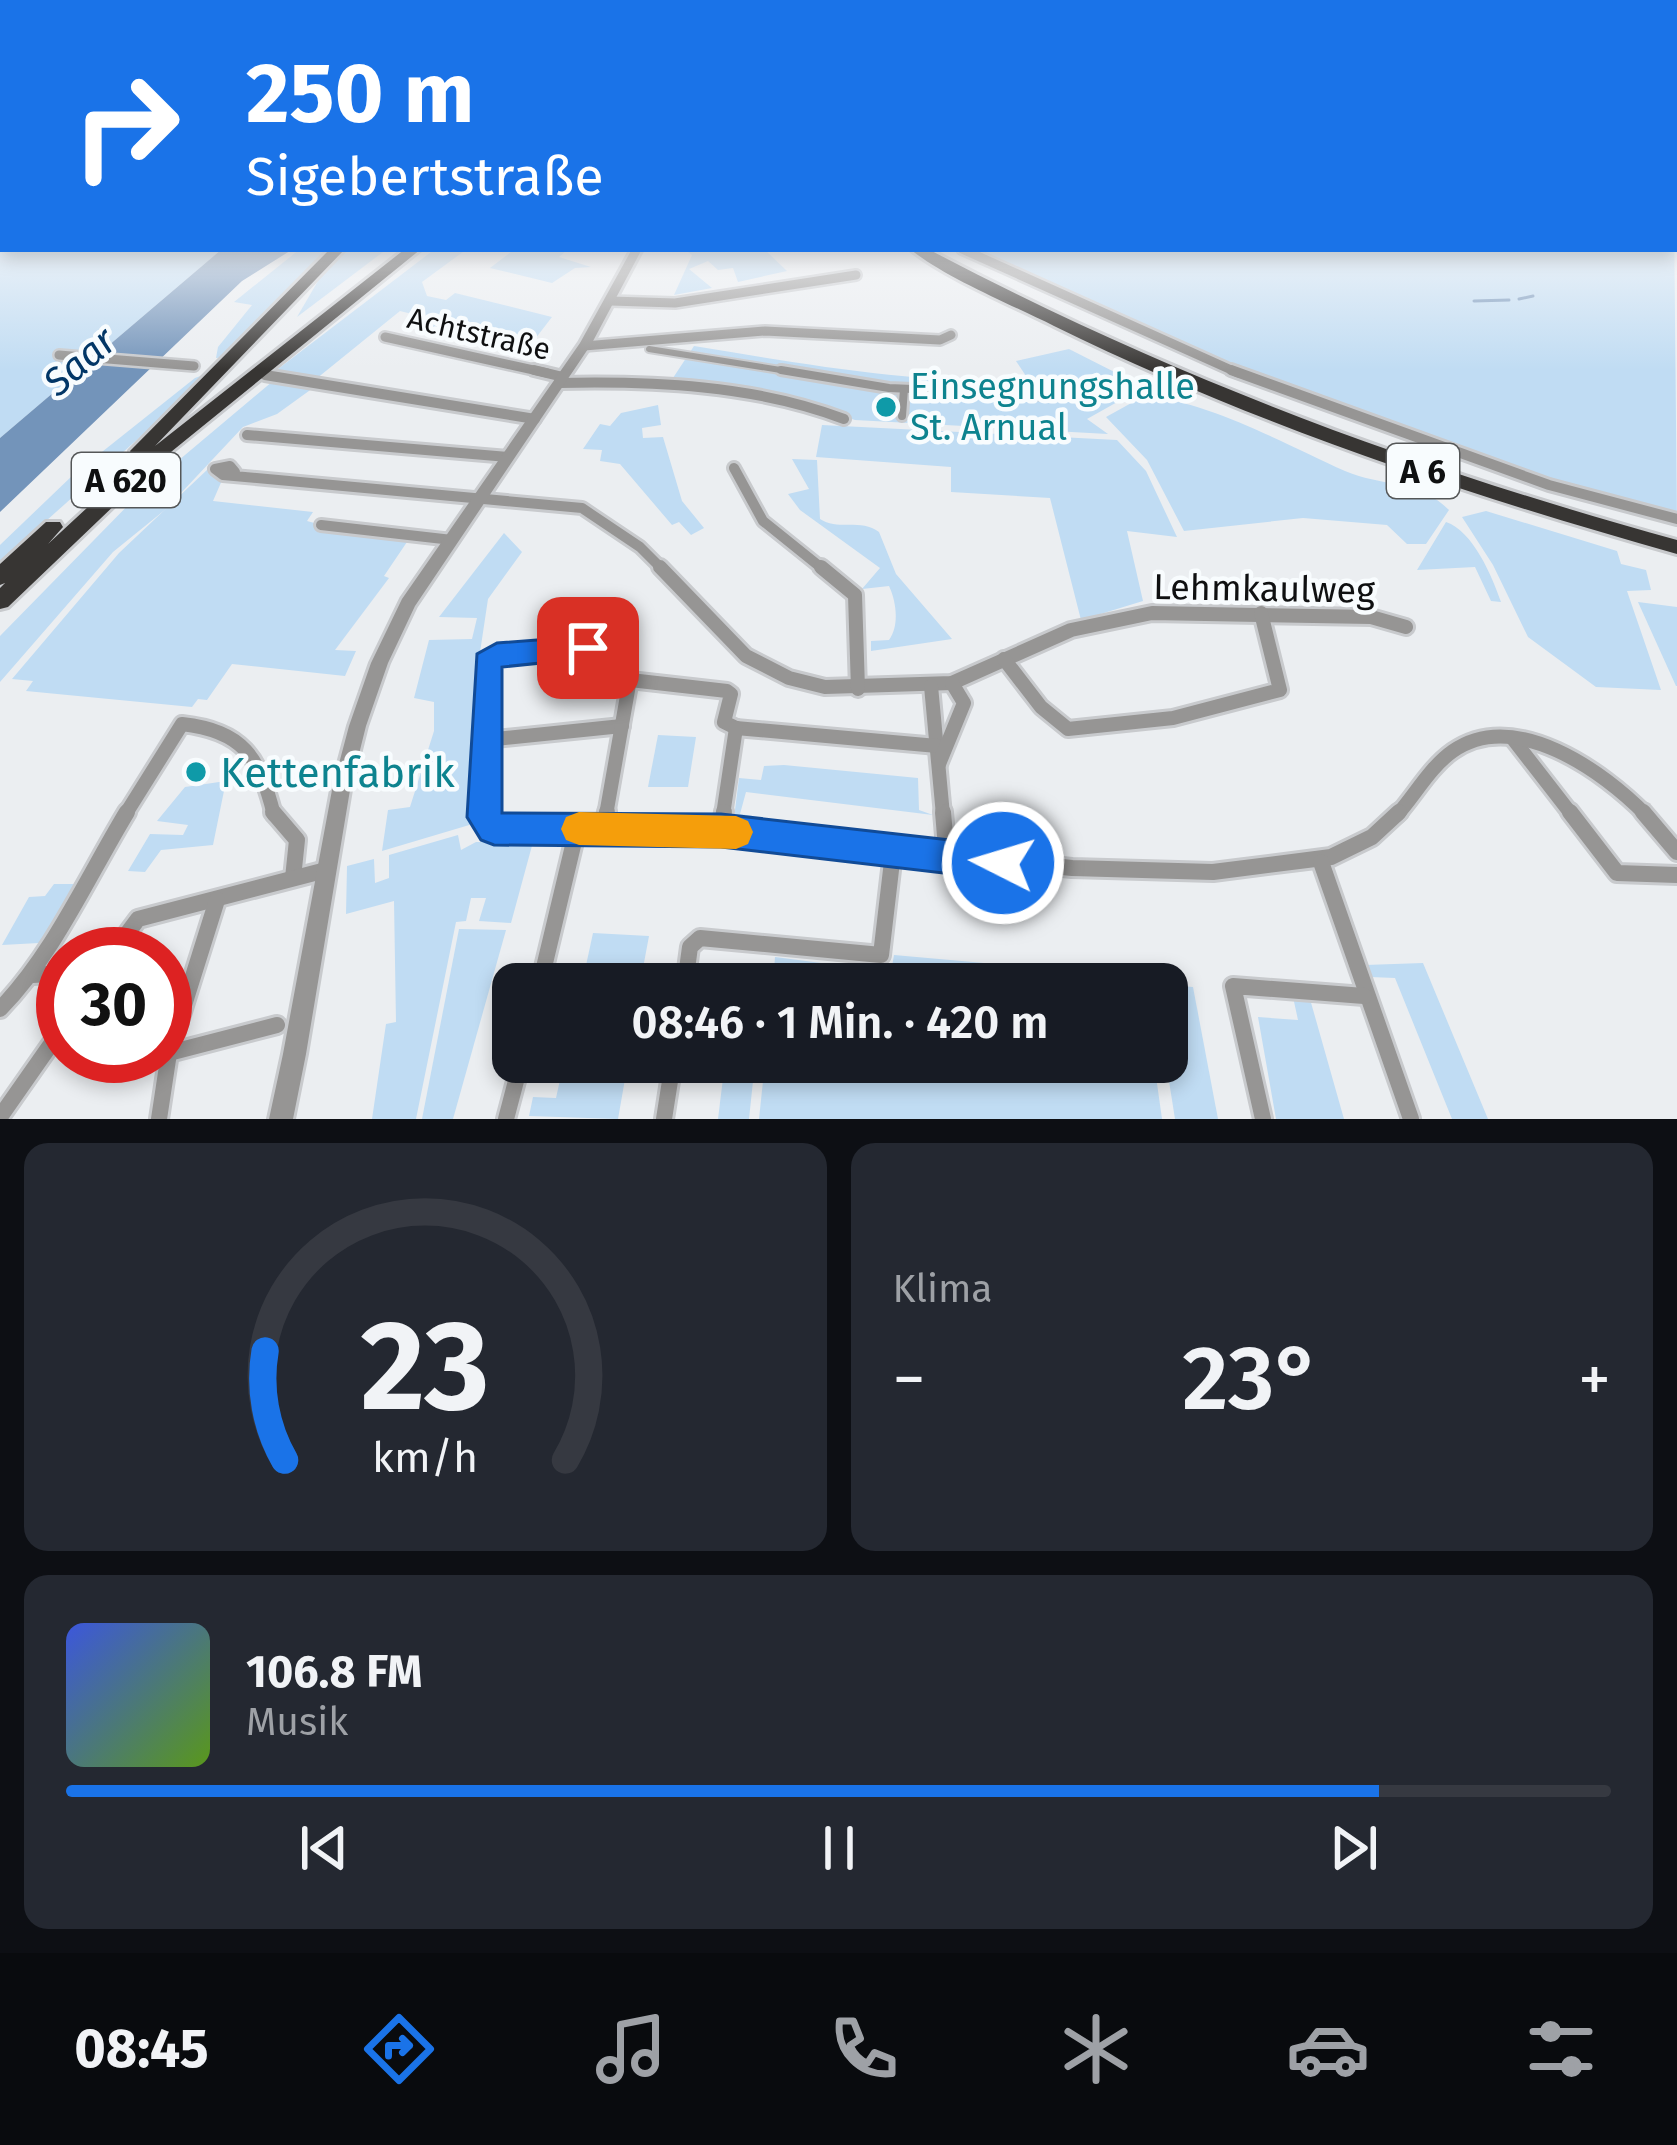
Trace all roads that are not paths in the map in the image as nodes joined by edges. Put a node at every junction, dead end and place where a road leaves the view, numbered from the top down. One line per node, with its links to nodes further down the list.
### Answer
1 (321, 266): 22 (highway)
2 (380, 266): 18 (highway, A 620)
3 (395, 266): 10 (highway, A 620)
4 (401, 266): 10 (highway)
5 (628, 266): 11 (street)
6 (953, 266): 19 (highway, A 6)
7 (969, 266): 19 (highway, A 6)
8 (1000, 266): 33 (street)
9 (856, 275): 11 (street)
10 (370, 287): 18 (highway, A 620)
11 (611, 301): 14 (street)
12 (951, 335): 14 (street)
13 (385, 338): 21 (street, Achtstraße)
14 (584, 346): 21 (street)
15 (649, 349): 23 (street)
16 (63, 352): 17 (street)
17 (197, 363)
18 (268, 363): 22 (highway, A 620); 26 (street)
19 (1156, 363): 20 (highway, A 6)
20 (1179, 373): 35 (highway, A 6); 37 (highway, A 6)
21 (561, 380): 26 (street); 27 (street, Achtstraße)
22 (228, 382): 38 (highway, A 620); 39 (highway, A 620)
23 (904, 389): 24 (street); 25 (street)
24 (1050, 395)
25 (902, 416)
26 (535, 418): 29 (street)
27 (844, 419)
28 (247, 435): 29 (street)
29 (508, 458): 32 (street)
30 (734, 468): 46 (street)
31 (235, 472): 32 (street, Lehmkaulweg)
32 (478, 501): 36 (street); 46 (street, Lehmkaulweg)
33 (1677, 519)
34 (321, 525): 36 (street)
35 (1677, 534)
36 (452, 540): 60 (street)
37 (1677, 547)
38 (0, 577)
39 (0, 601)
40 (1261, 613): 41 (street, Lehmkaulweg); 42 (street, Lehmkaulweg); 42 (street)
41 (1406, 627)
42 (1004, 659): 44 (street, Lehmkaulweg)
43 (630, 680): 47 (street); 48 (street); 49 (street)
44 (952, 683): 45 (street, Lehmkaulweg); 52 (street)
45 (932, 686): 46 (street, Lehmkaulweg); 51 (street)
46 (858, 688)
47 (622, 727): 49 (street); 53 (street)
48 (736, 728): 51 (street); 55 (street)
49 (486, 740): 54 (street)
50 (1513, 740): 56 (street); 59 (street); 61 (street)
51 (937, 746): 52 (street)
52 (939, 765): 58 (street)
53 (604, 828): 54 (street); 55 (street)
54 (577, 829): 66 (street)
55 (721, 830): 57 (street)
56 (1677, 852)
57 (893, 853): 58 (street); 67 (street)
58 (947, 859): 59 (street)
59 (1321, 862): 70 (street)
60 (326, 870): 62 (street); 80 (street)
61 (1677, 875)
62 (293, 878): 63 (street); 68 (street)
63 (217, 900): 64 (street); 65 (street)
64 (132, 927)
65 (192, 957)
66 (545, 963)
67 (688, 963)
68 (33, 975): 69 (street); 71 (street)
69 (36, 975)
70 (1364, 996): 83 (street); 84 (street)
71 (0, 1010)
72 (277, 1025): 73 (street)
73 (192, 1046)
74 (36, 1066): 78 (street)
75 (164, 1083): 79 (street)
76 (515, 1083): 81 (street)
77 (670, 1083): 82 (street)
78 (0, 1117)
79 (159, 1119)
80 (281, 1119)
81 (506, 1119)
82 (664, 1119)
83 (1263, 1119)
84 (1411, 1119)

